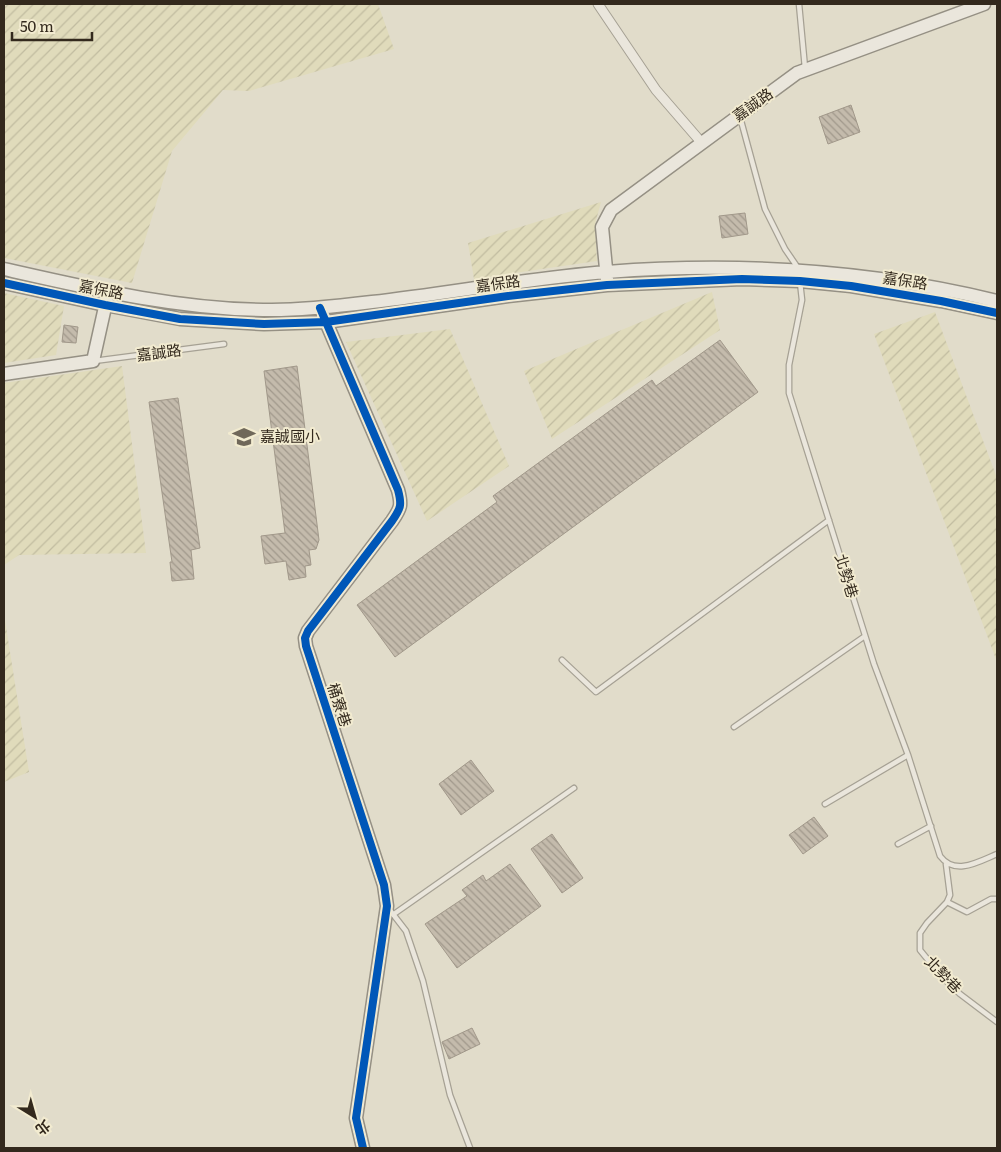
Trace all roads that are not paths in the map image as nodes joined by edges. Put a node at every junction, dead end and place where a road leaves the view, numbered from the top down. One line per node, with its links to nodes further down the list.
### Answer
1 (598, 4): 6 (street)
2 (799, 4): 4 (lane)
3 (984, 4): 4 (street, 嘉誠路)
4 (805, 70): 5 (street, 嘉誠路)
5 (739, 114): 6 (street, 嘉誠路); 9 (lane)
6 (701, 142): 8 (street, 嘉誠路)
7 (4, 269): 12 (street, 嘉保路)
8 (606, 272): 9 (street, 嘉保路); 11 (street, 嘉誠路); 15 (street, 嘉保路)
9 (800, 276): 11 (street, 嘉保路); 13 (street, 嘉保路); 16 (street, 嘉保路); 21 (lane, 北勢巷)
10 (4, 283): 14 (street, 嘉保路)
11 (607, 285): 17 (street, 嘉保路)
12 (108, 292): 14 (street); 15 (street, 嘉保路)
13 (997, 301)
14 (105, 305): 17 (street, 嘉保路); 19 (street)
15 (320, 308): 17 (street, 桶寮巷)
16 (997, 313)
17 (326, 322): 34 (street, 桶寮巷)
18 (224, 344): 19 (lane, 嘉誠路)
19 (93, 361): 20 (street, 嘉誠路)
20 (4, 374)
21 (829, 520): 22 (lane, 北勢巷); 23 (lane)
22 (865, 636): 24 (lane); 25 (lane, 北勢巷)
23 (562, 660)
24 (734, 727)
25 (908, 755): 27 (lane); 28 (lane, 北勢巷)
26 (574, 788): 34 (lane)
27 (825, 804)
28 (930, 826): 29 (lane); 31 (lane, 北勢巷)
29 (898, 844)
30 (997, 854): 31 (lane)
31 (946, 864): 33 (lane, 北勢巷)
32 (997, 899): 33 (lane)
33 (947, 902): 35 (lane, 北勢巷)
34 (390, 910): 36 (street, 桶寮巷); 37 (lane)
35 (997, 1022)
36 (363, 1148)
37 (470, 1148)

